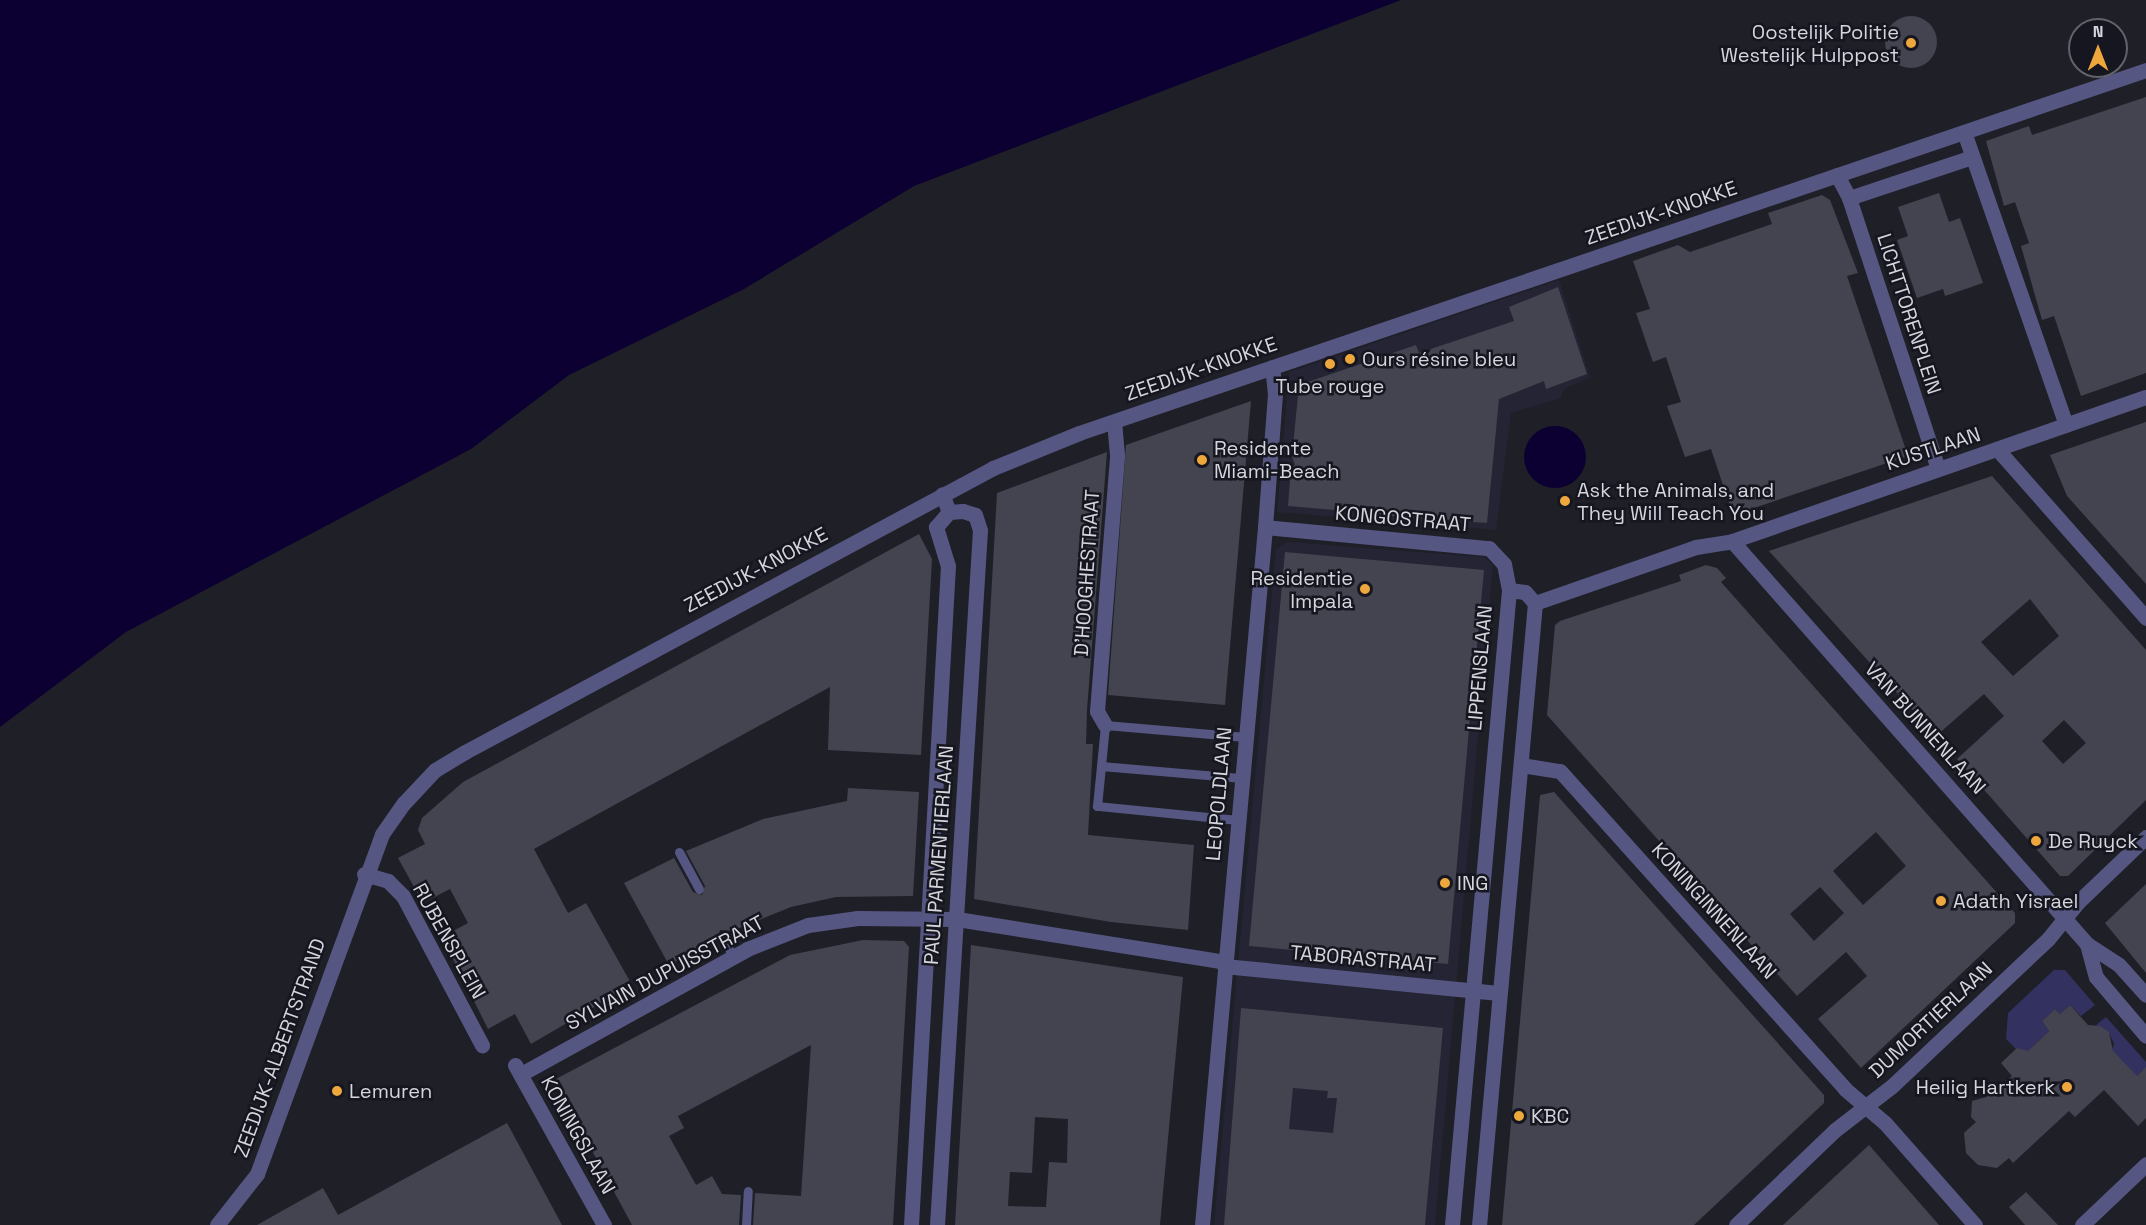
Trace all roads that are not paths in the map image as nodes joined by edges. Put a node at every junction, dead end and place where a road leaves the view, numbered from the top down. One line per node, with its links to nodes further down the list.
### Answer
1 (2146, 70): 2 (street, ZEEDIJK-KNOKKE)
2 (1964, 132): 3 (street); 4 (street, ZEEDIJK-KNOKKE)
3 (1972, 157): 5 (street); 9 (street)
4 (1837, 175): 5 (street, LICHTTORENPLEIN); 6 (street, ZEEDIJK-KNOKKE)
5 (1849, 198): 11 (street, LICHTTORENPLEIN)
6 (1272, 367): 8 (street, ZEEDIJK-KNOKKE); 14 (street, LEOPOLDLAAN)
7 (2146, 397): 9 (street, KUSTLAAN)
8 (1114, 422): 12 (street, ZEEDIJK-KNOKKE); 19 (street, D'HOOGHESTRAAT)
9 (2066, 425): 10 (street, KUSTLAAN)
10 (1998, 450): 11 (street, KUSTLAAN); 18 (street)
11 (1938, 468): 15 (street, KUSTLAAN)
12 (942, 494): 13 (street); 27 (street, ZEEDIJK-KNOKKE)
13 (949, 512): 29 (street, PAUL PARMENTIERLAAN); 30 (street, PAUL PARMENTIERLAAN)
14 (1265, 527): 16 (street, KONGOSTRAAT); 20 (street, LEOPOLDLAAN)
15 (1732, 541): 17 (street, KUSTLAAN); 31 (street, VAN BUNNENLAAN)
16 (1509, 590): 17 (street, LIPPENSLAAN); 36 (street, LIPPENSLAAN)
17 (1535, 603): 21 (street)
18 (2146, 618)
19 (1105, 725): 20 (lane); 22 (lane)
20 (1245, 737): 23 (street, LEOPOLDLAAN)
21 (1521, 765): 37 (street); 42 (street, KONINGINNENLAAN)
22 (1101, 766): 23 (lane); 24 (lane)
23 (1242, 778): 24 (street, LEOPOLDLAAN)
24 (1238, 820): 35 (street, LEOPOLDLAAN)
25 (2146, 837): 31 (street, DUMORTIERLAAN)
26 (679, 852): 28 (lane)
27 (364, 874): 40 (street, RUBENSPLEIN); 45 (street, ZEEDIJK-ALBERTSTRAND)
28 (699, 890)
29 (927, 918): 30 (street, SYLVAIN DUPUISSTRAAT); 34 (street, SYLVAIN DUPUISSTRAAT); 48 (street, PAUL PARMENTIERLAAN)
30 (957, 919): 35 (street, SYLVAIN DUPUISSTRAAT); 49 (street, PAUL PARMENTIERLAAN)
31 (2065, 919): 33 (street, VAN BUNNENLAAN); 42 (street, DUMORTIERLAAN)
32 (723, 936): 34 (lane)
33 (2087, 944): 38 (street, VAN BUNNENLAAN); 39 (street, VAN BUNNENLAAN)
34 (734, 957): 41 (street, SYLVAIN DUPUISSTRAAT)
35 (1224, 964): 36 (street, TABORASTRAAT); 50 (street, LEOPOLDLAAN)
36 (1473, 990): 37 (street, TABORASTRAAT); 51 (street, LIPPENSLAAN)
37 (1499, 993): 52 (street)
38 (2146, 995)
39 (2146, 1036)
40 (482, 1046)
41 (518, 1069): 46 (street, KONINGSLAAN)
42 (1866, 1106): 53 (street, DUMORTIERLAAN); 54 (street, KONINGINNENLAAN)
43 (2146, 1164): 55 (street)
44 (748, 1191): 47 (lane)
45 (217, 1225)
46 (604, 1225)
47 (746, 1225)
48 (911, 1225)
49 (937, 1225)
50 (1202, 1225)
51 (1452, 1225)
52 (1479, 1225)
53 (1736, 1225)
54 (1975, 1225)
55 (2082, 1225)

